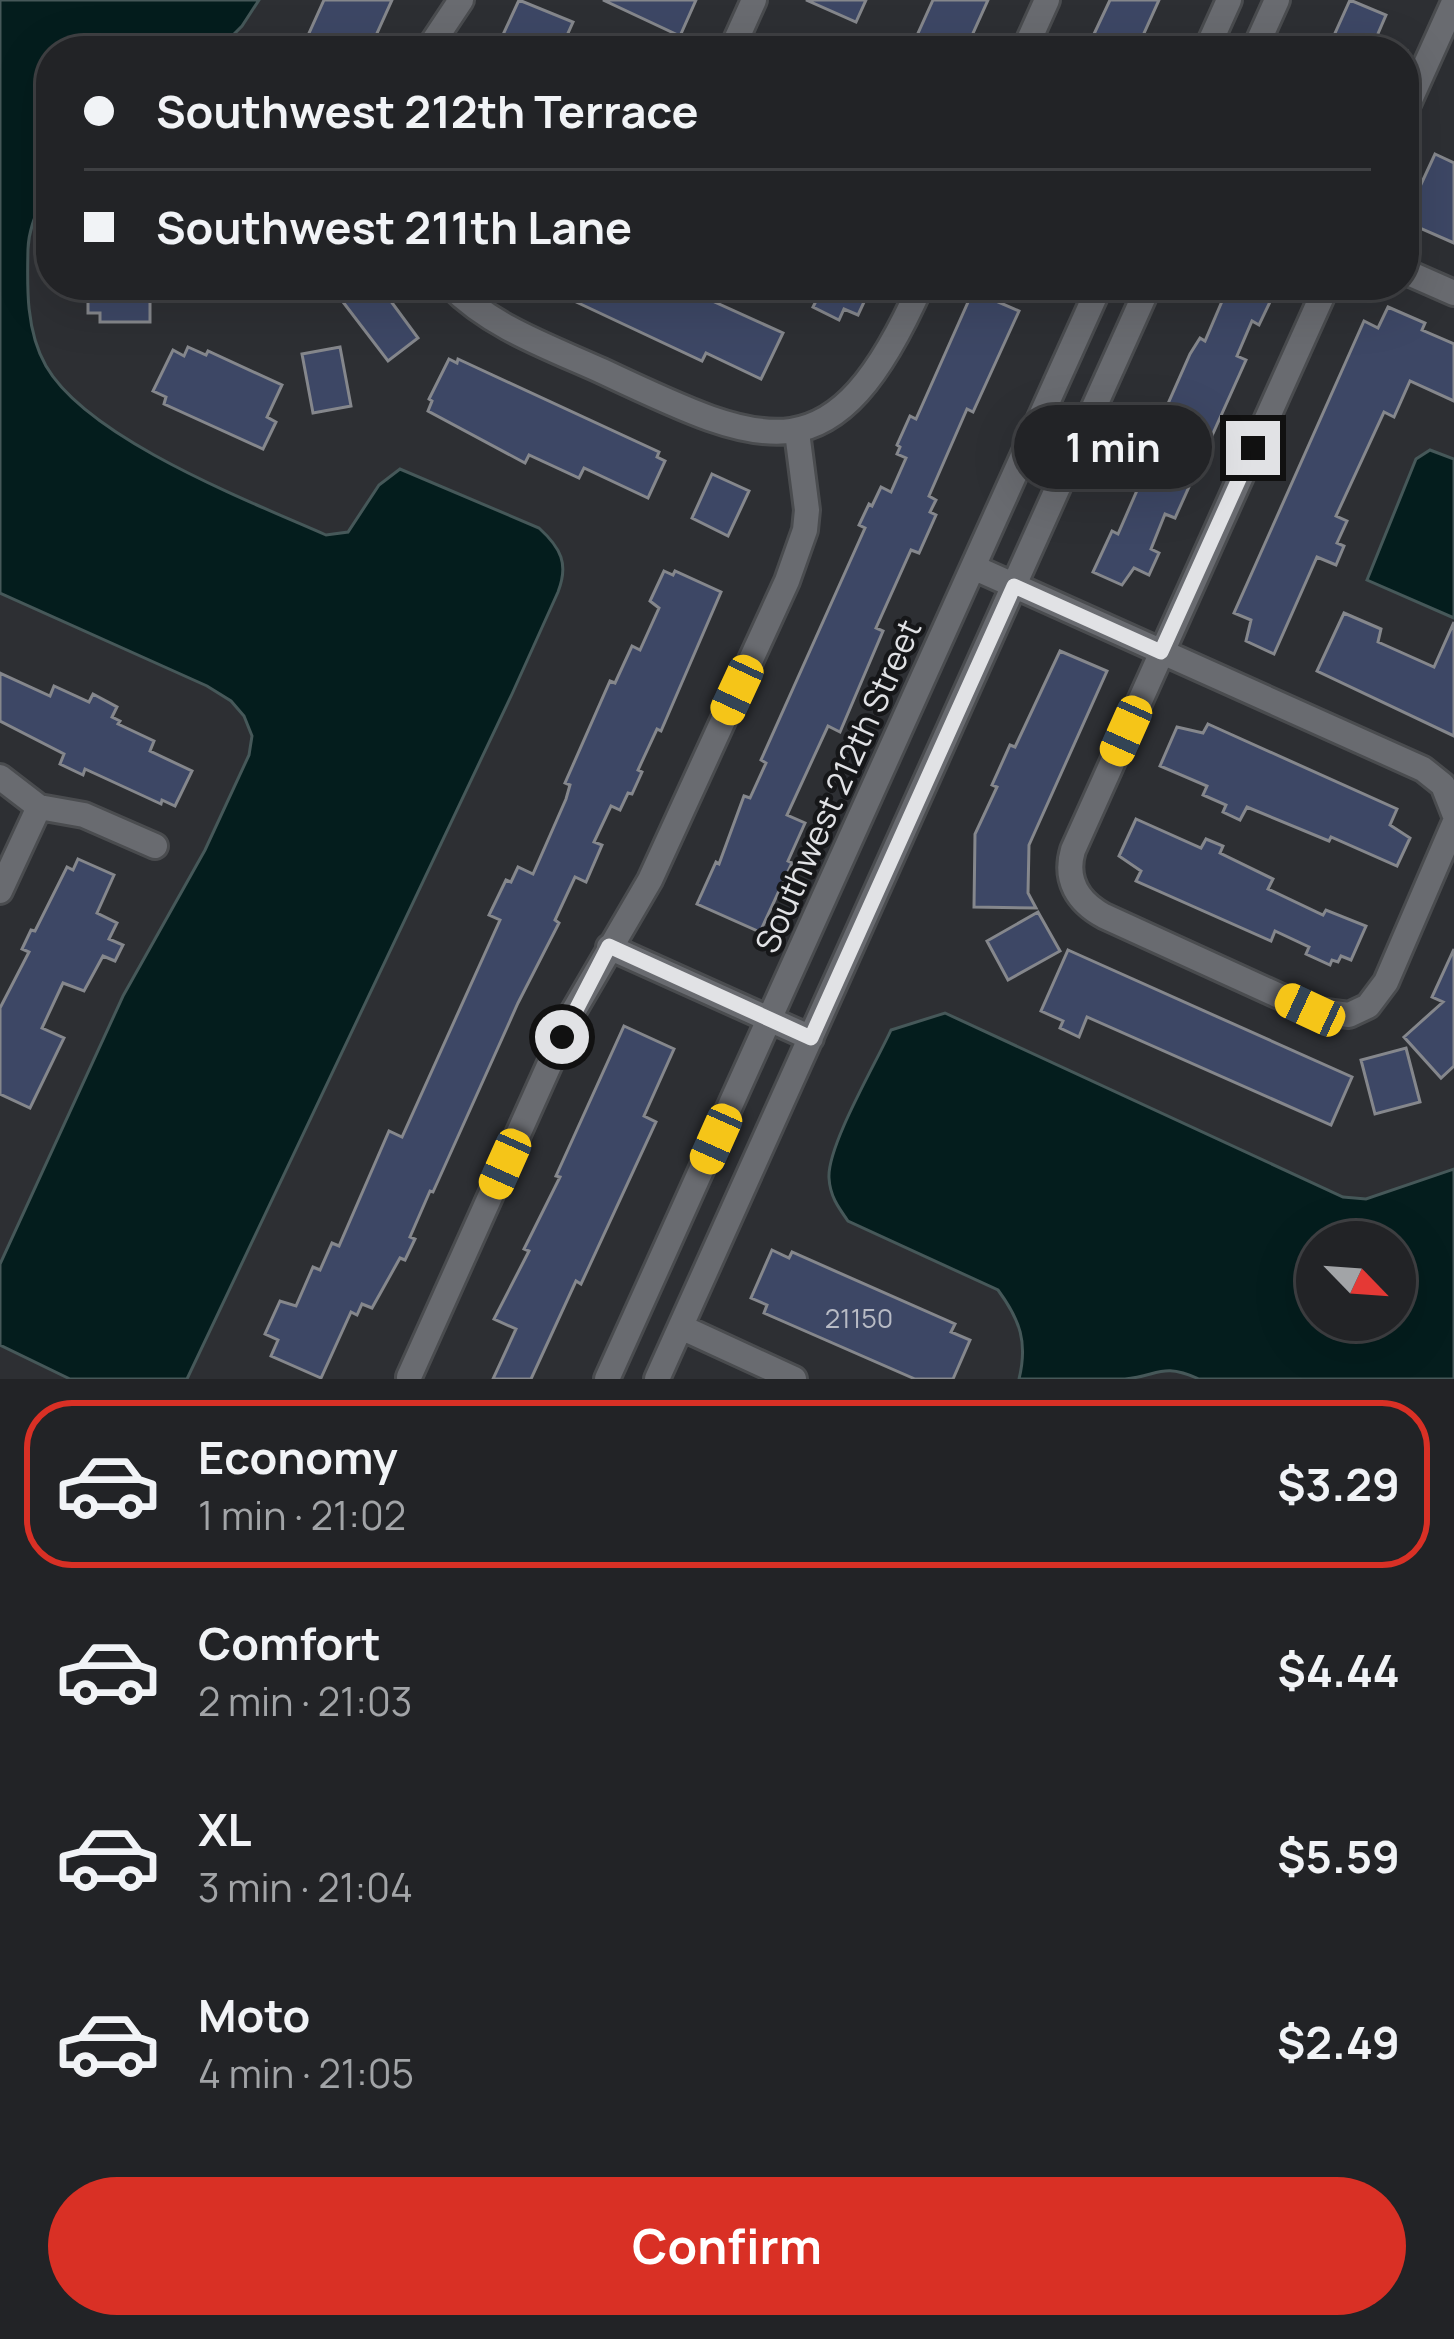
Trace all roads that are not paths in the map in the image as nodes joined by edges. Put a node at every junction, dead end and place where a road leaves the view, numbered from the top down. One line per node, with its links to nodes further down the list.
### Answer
1 (461, 0): 8 (street)
2 (754, 0): 9 (street)
3 (1047, 0): 10 (street)
4 (1228, 0): 11 (street)
5 (1277, 0): 12 (street)
6 (1444, 0): 7 (street)
7 (1454, 4): 13 (street)
8 (437, 36)
9 (738, 36)
10 (1031, 36)
11 (1212, 36)
12 (1261, 36)
13 (1419, 80)
14 (1419, 278): 15 (street)
15 (1454, 293)
16 (469, 300): 21 (street)
17 (914, 300): 21 (street)
18 (1093, 300): 22 (street, Southwest 212th Street)
19 (1142, 300): 23 (street)
20 (1320, 300): 24 (street)
21 (797, 432): 31 (street)
22 (973, 566): 23 (street); 32 (street, Southwest 212th Street)
23 (1014, 586): 24 (street); 33 (street)
24 (1161, 652): 26 (street); 28 (street)
25 (0, 777): 27 (street)
26 (1452, 804)
27 (39, 807): 29 (street); 30 (street)
28 (1454, 824)
29 (155, 846)
30 (0, 891)
31 (609, 946): 32 (street); 36 (street)
32 (770, 1019): 33 (street); 37 (street, Southwest 212th Street)
33 (811, 1038): 34 (street)
34 (681, 1327): 35 (street); 38 (street)
35 (748, 1370): 39 (street)
36 (409, 1377)
37 (607, 1379)
38 (658, 1379)
39 (794, 1379)

